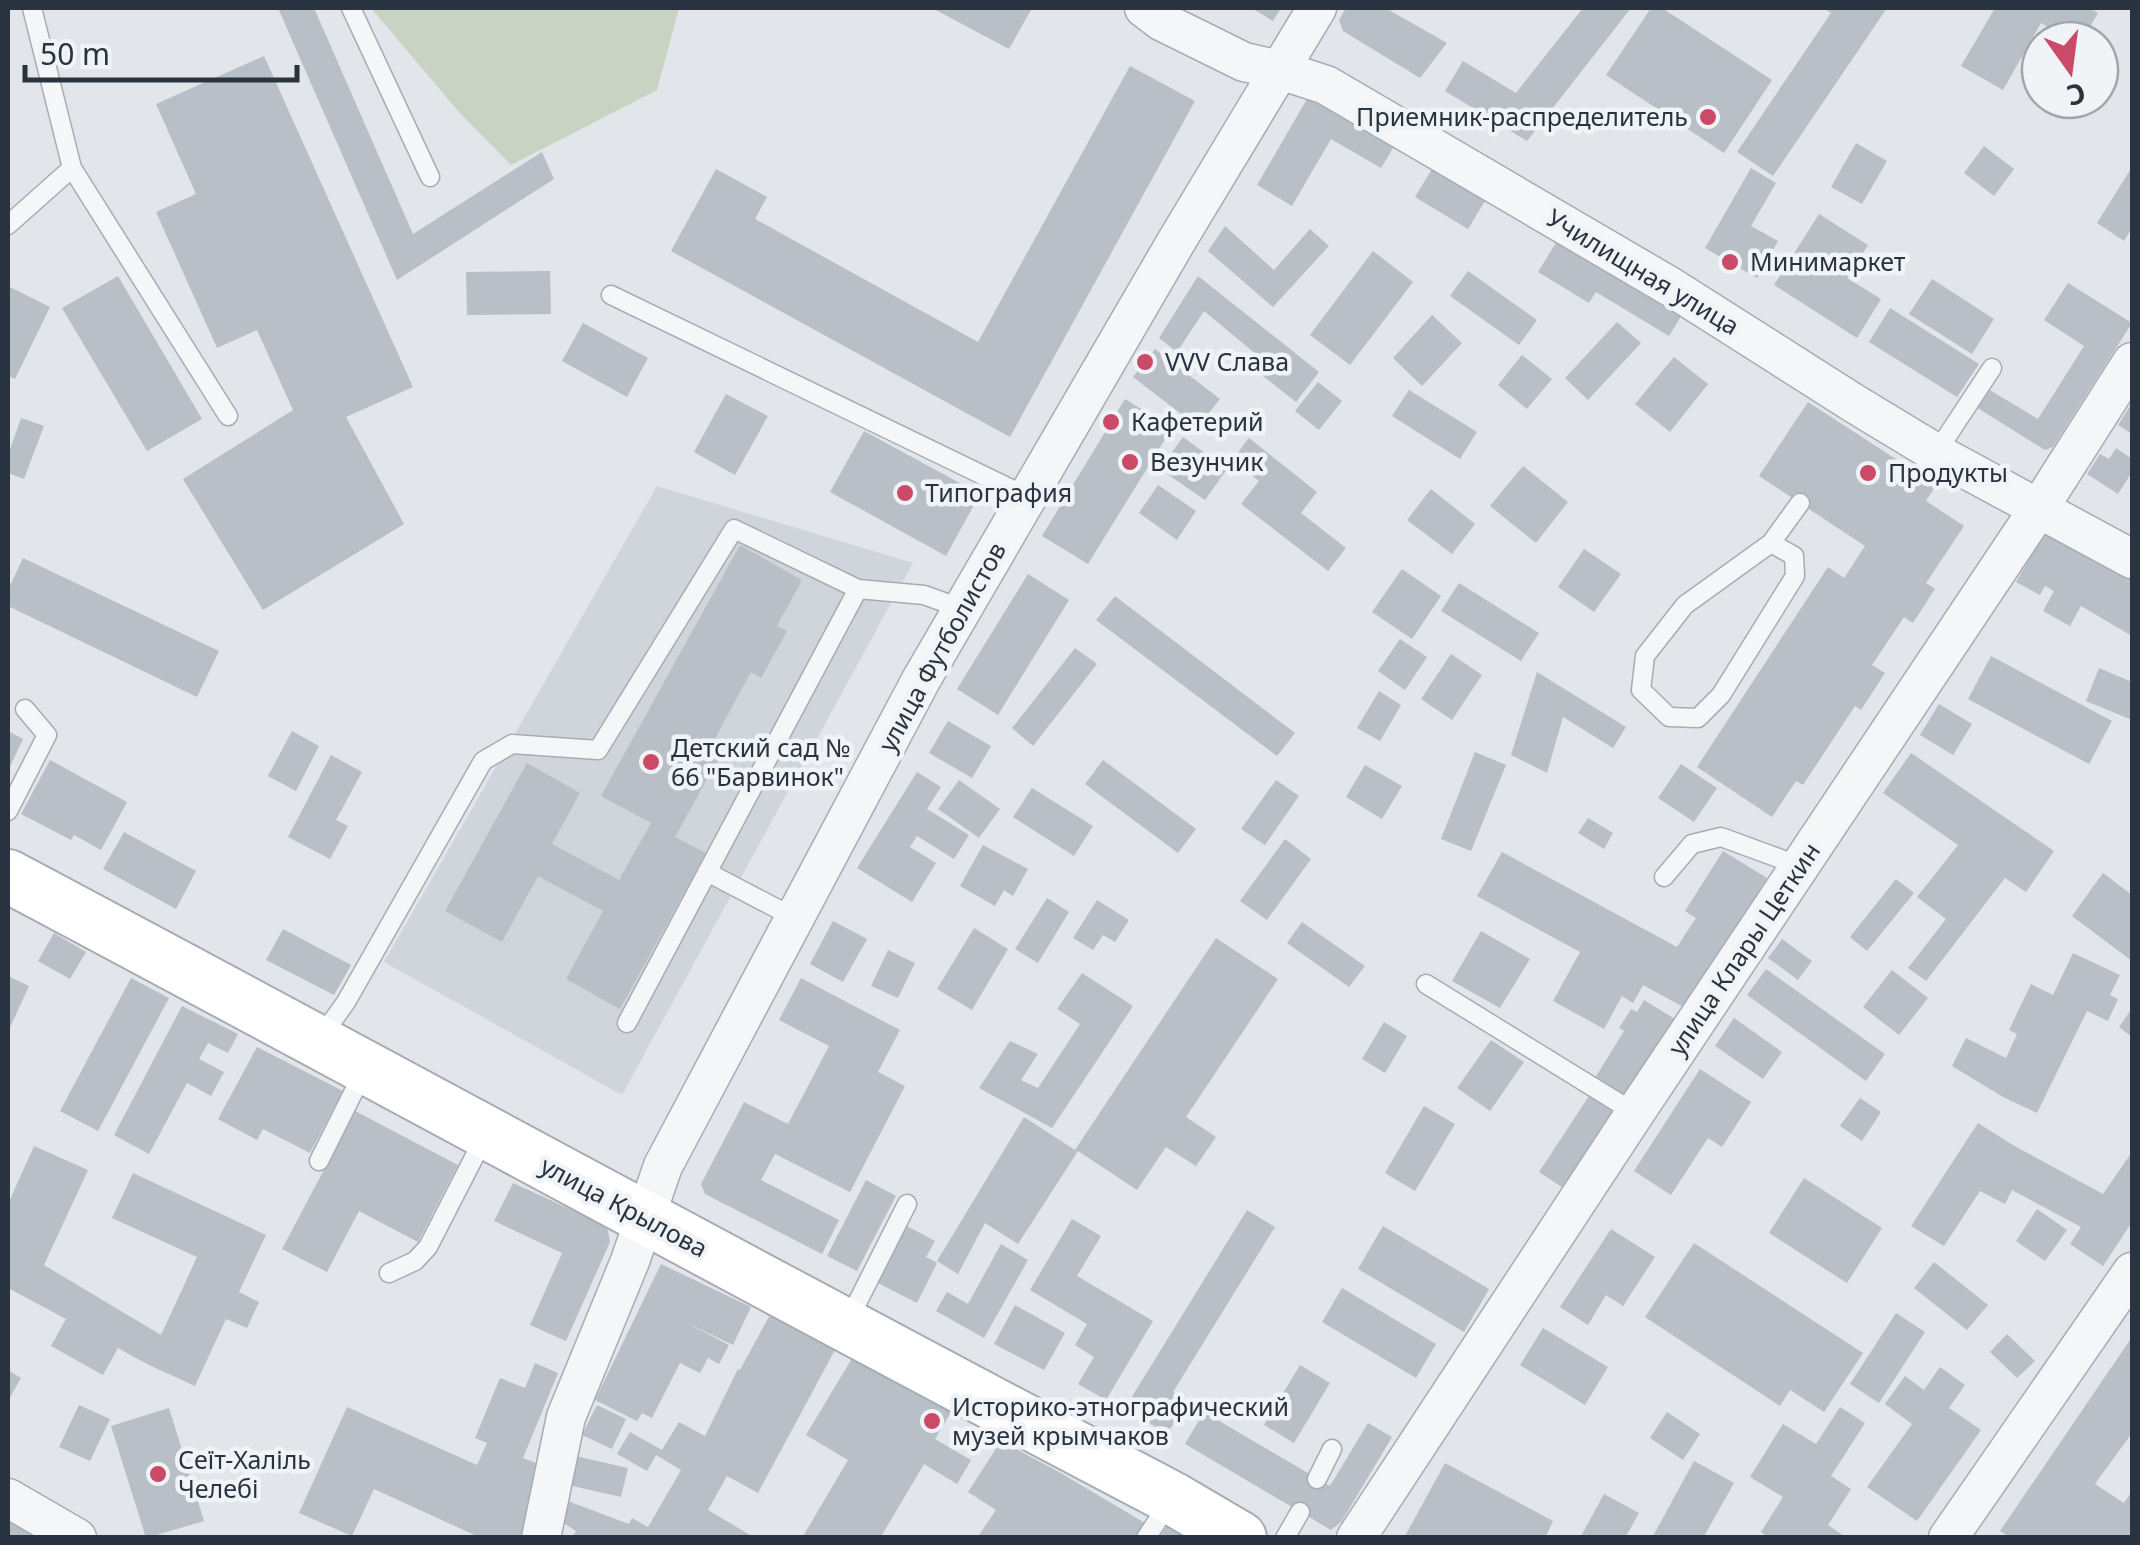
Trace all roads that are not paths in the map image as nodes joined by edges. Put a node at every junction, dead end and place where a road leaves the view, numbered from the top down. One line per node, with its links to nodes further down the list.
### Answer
1 (32, 8): 6 (lane)
2 (350, 8): 7 (lane)
3 (1144, 8): 5 (street, Училищная улица)
4 (1317, 8): 5 (street, улица Футболистов)
5 (1280, 70): 13 (street, Училищная улица); 14 (street, улица Футболистов)
6 (72, 168): 8 (lane); 12 (lane)
7 (430, 177)
8 (8, 226)
9 (611, 296): 14 (lane)
10 (2132, 362): 16 (street, улица Клары Цеткин)
11 (1992, 368): 13 (lane)
12 (228, 416)
13 (1936, 453): 16 (street, Училищная улица)
14 (1028, 497): 20 (street, улица Футболистов)
15 (1800, 503): 17 (lane)
16 (2039, 508): 18 (street, Училищная улица); 23 (street, улица Клары Цеткин)
17 (1771, 544): 17 (lane)
18 (2132, 559)
19 (858, 589): 20 (lane); 24 (lane); 30 (lane)
20 (963, 609): 27 (street, улица Футболистов)
21 (25, 709): 22 (lane)
22 (8, 811)
23 (1800, 866): 26 (lane); 32 (street, улица Клары Цеткин)
24 (707, 872): 27 (lane); 29 (lane)
25 (8, 876): 30 (main road, улица Крылова)
26 (1664, 876)
27 (795, 918): 36 (street, улица Футболистов)
28 (1426, 984): 32 (lane)
29 (627, 1023)
30 (318, 1041): 31 (main road, улица Крылова)
31 (366, 1068): 33 (main road, улица Крылова); 34 (lane)
32 (1635, 1113): 49 (street, улица Клары Цеткин)
33 (486, 1133): 36 (main road, улица Крылова); 38 (lane)
34 (319, 1161)
35 (906, 1204): 39 (lane)
36 (644, 1219): 39 (main road, улица Крылова); 46 (street, улица Футболистов)
37 (2132, 1272): 50 (street)
38 (389, 1273)
39 (846, 1326): 44 (main road, улица Крылова)
40 (1332, 1449): 41 (lane)
41 (1317, 1478)
42 (8, 1498): 45 (street)
43 (1300, 1512): 48 (lane)
44 (1159, 1518): 47 (main road, улица Крылова)
45 (77, 1538)
46 (541, 1538)
47 (1240, 1538)
48 (1285, 1538)
49 (1356, 1538)
50 (1948, 1538)

